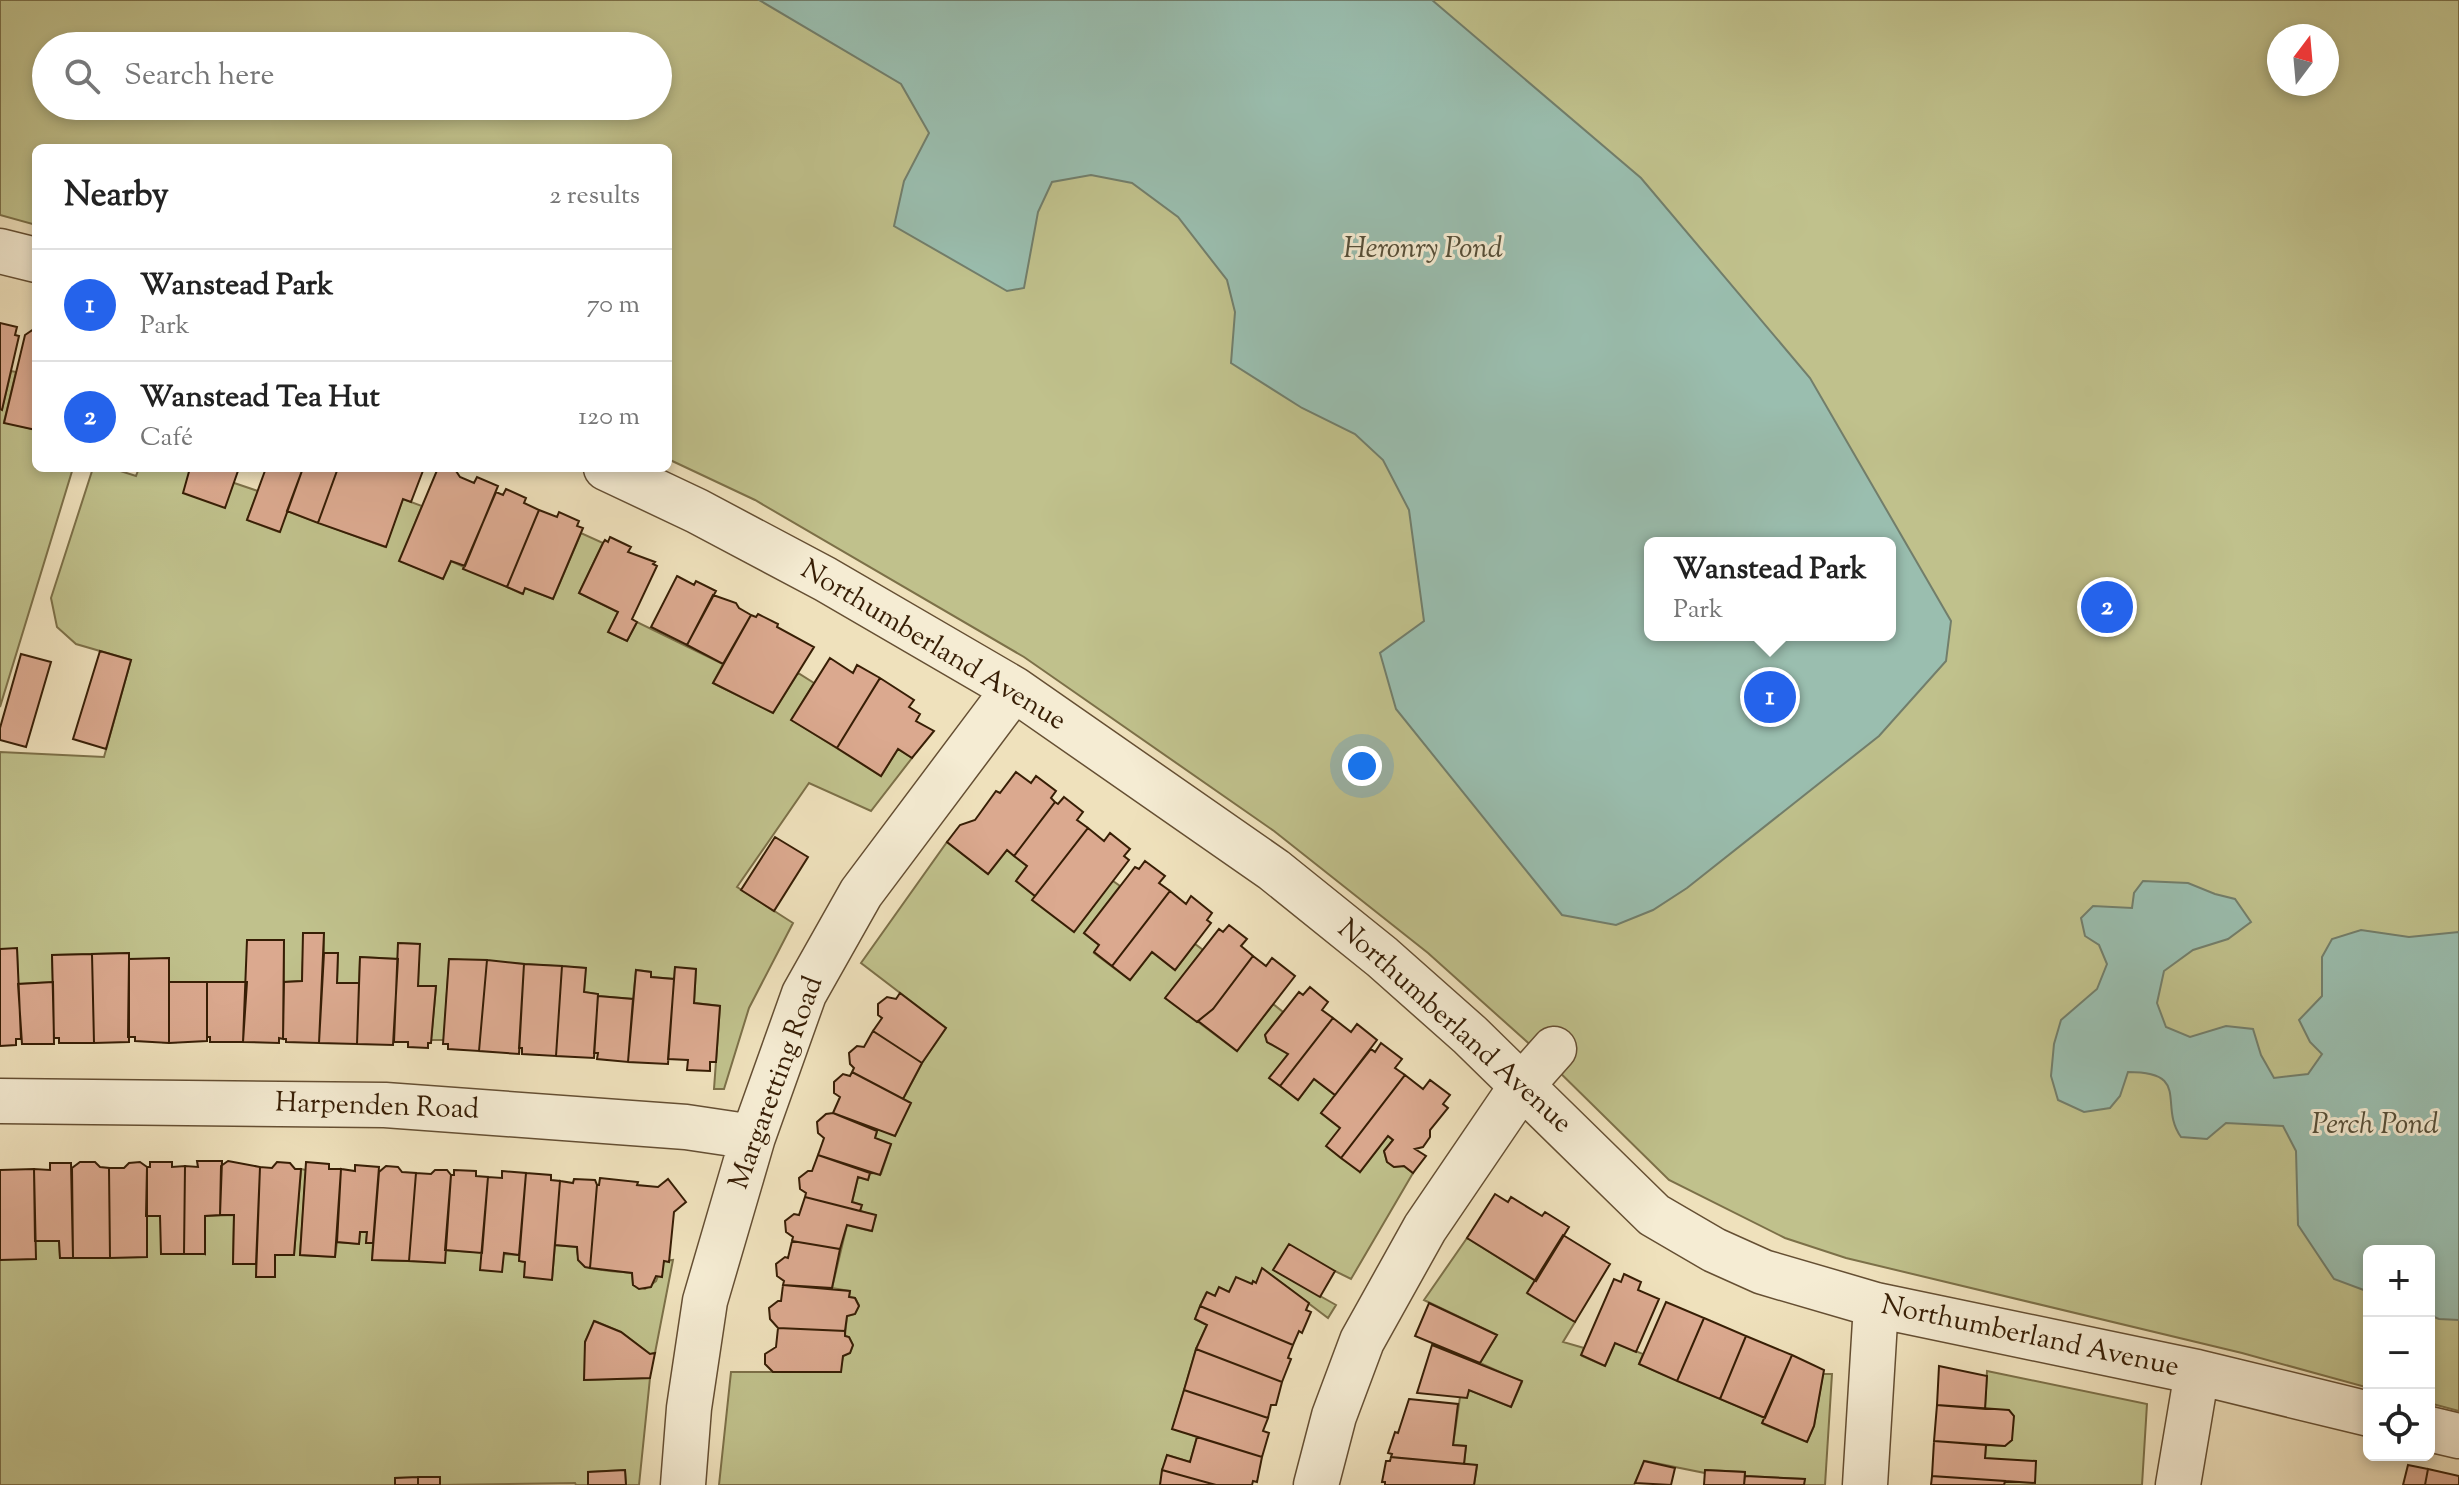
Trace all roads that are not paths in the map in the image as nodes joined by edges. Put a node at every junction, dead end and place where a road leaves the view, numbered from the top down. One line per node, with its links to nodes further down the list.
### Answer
1 (0, 251): 2 (street)
2 (32, 259)
3 (614, 472): 4 (street, Northumberland Avenue)
4 (1014, 689): 6 (street, Northumberland Avenue); 8 (street, Margaretting Road)
5 (1554, 1049): 6 (street)
6 (1523, 1084): 9 (street, Northumberland Avenue); 15 (street)
7 (0, 1101): 8 (street, Harpenden Road)
8 (753, 1137): 14 (street, Margaretting Road)
9 (1876, 1305): 10 (street, Northumberland Avenue); 16 (street)
10 (2197, 1372): 11 (street, Northumberland Avenue); 17 (street)
11 (2363, 1413)
12 (2435, 1430): 13 (street)
13 (2459, 1436)
14 (683, 1485)
15 (1316, 1485)
16 (1865, 1485)
17 (2178, 1485)

